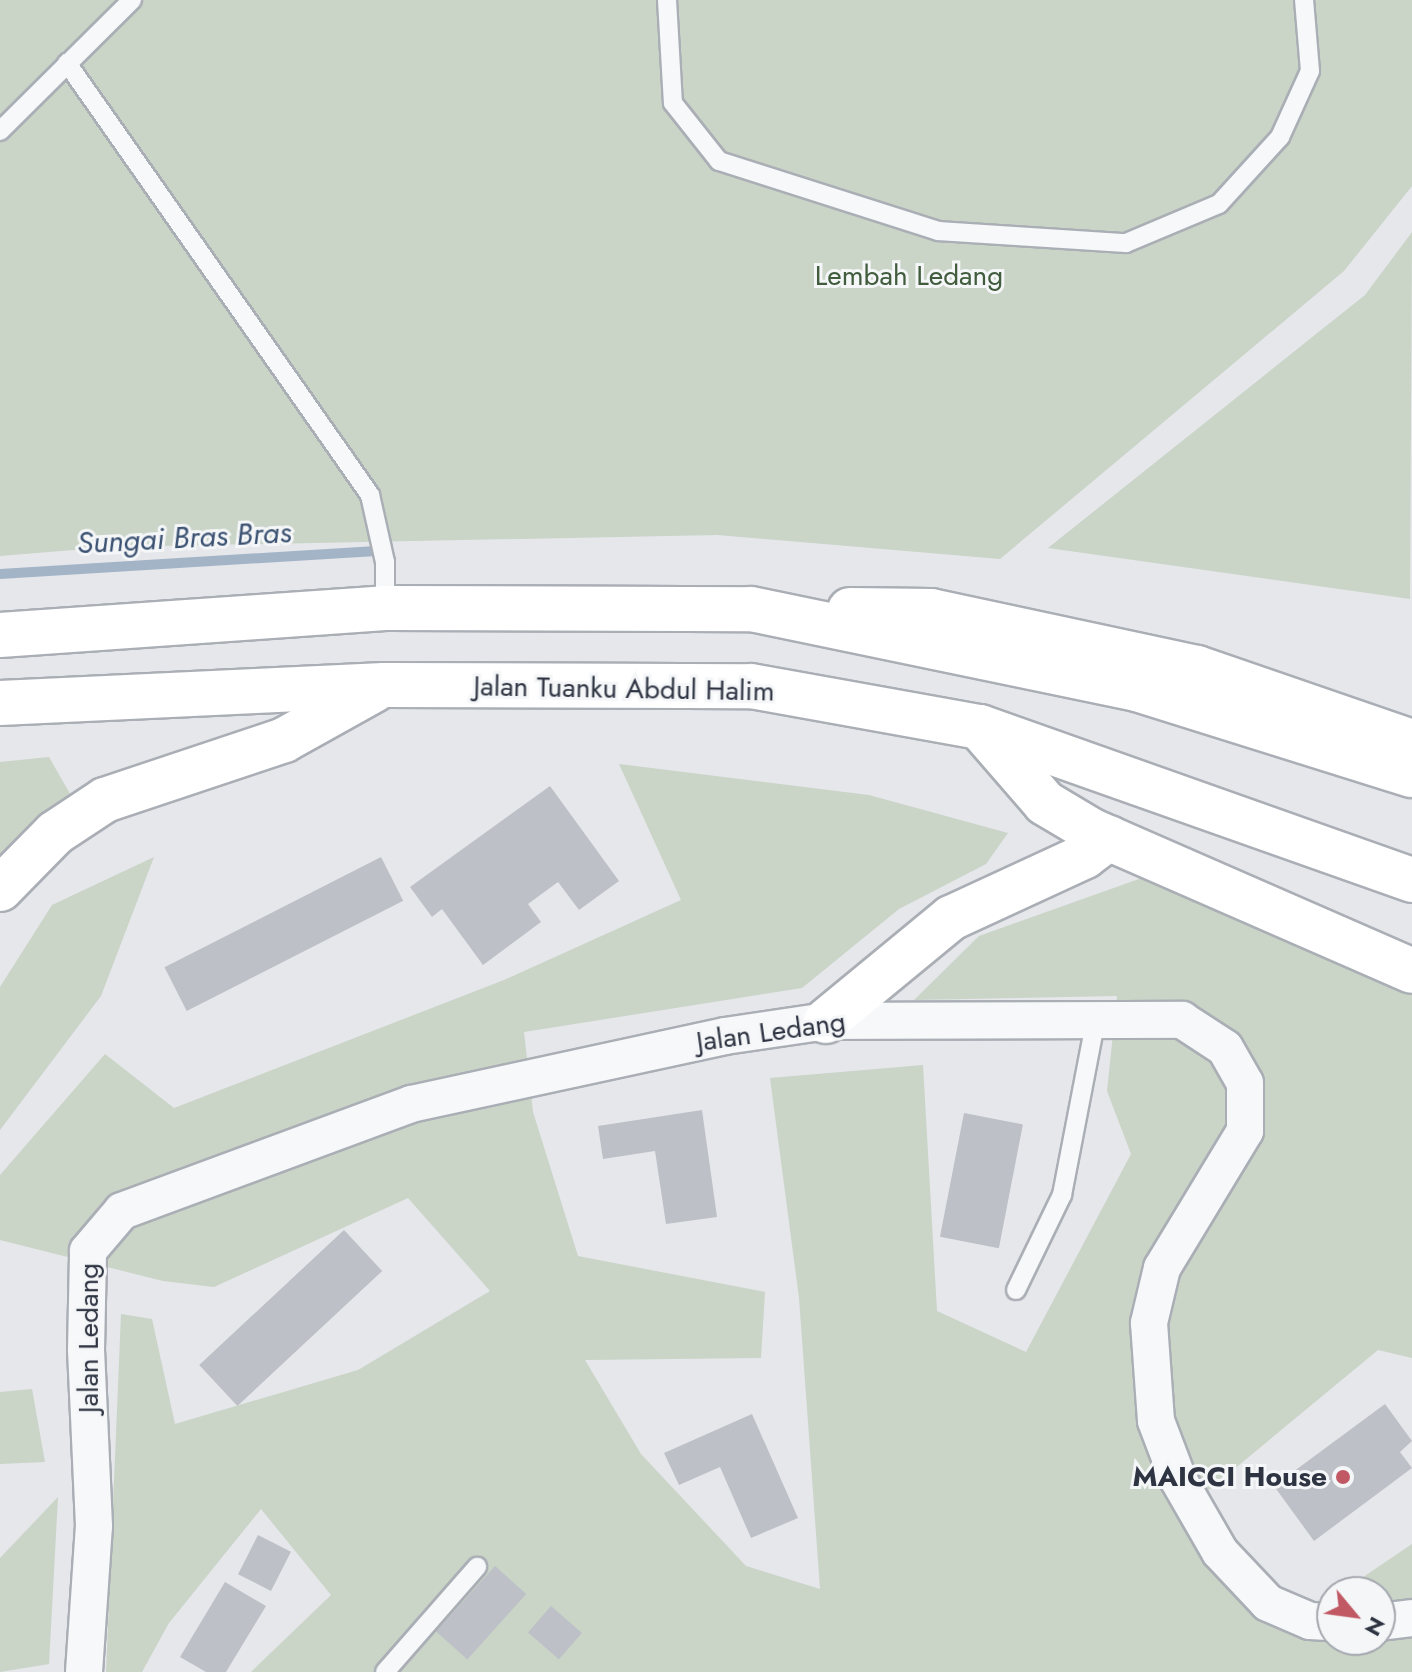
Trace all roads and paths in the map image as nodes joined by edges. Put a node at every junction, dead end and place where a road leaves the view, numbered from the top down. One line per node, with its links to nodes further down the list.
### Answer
1 (132, 0): 4 (lane)
2 (667, 0): 3 (lane)
3 (1304, 0)
4 (67, 63): 5 (lane); 6 (lane)
5 (0, 131)
6 (385, 608): 7 (main road); 8 (main road)
7 (751, 609): 12 (main road); 13 (main road)
8 (0, 635)
9 (384, 685): 10 (main road, Jalan Tuanku Abdul Halim); 11 (main road, Jalan Tuanku Abdul Halim); 16 (main road)
10 (0, 703)
11 (980, 727): 14 (main road); 15 (main road, Jalan Tuanku Abdul Halim)
12 (1412, 742)
13 (1412, 775)
14 (1109, 838): 17 (main road); 19 (main road)
15 (1412, 880)
16 (0, 889)
17 (1412, 971)
18 (1096, 1019): 19 (street, Jalan Ledang); 20 (lane); 22 (street, Jalan Ledang)
19 (826, 1021): 23 (street, Jalan Ledang)
20 (1016, 1290)
21 (477, 1567): 24 (lane)
22 (1316, 1621)
23 (84, 1672)
24 (385, 1672)

